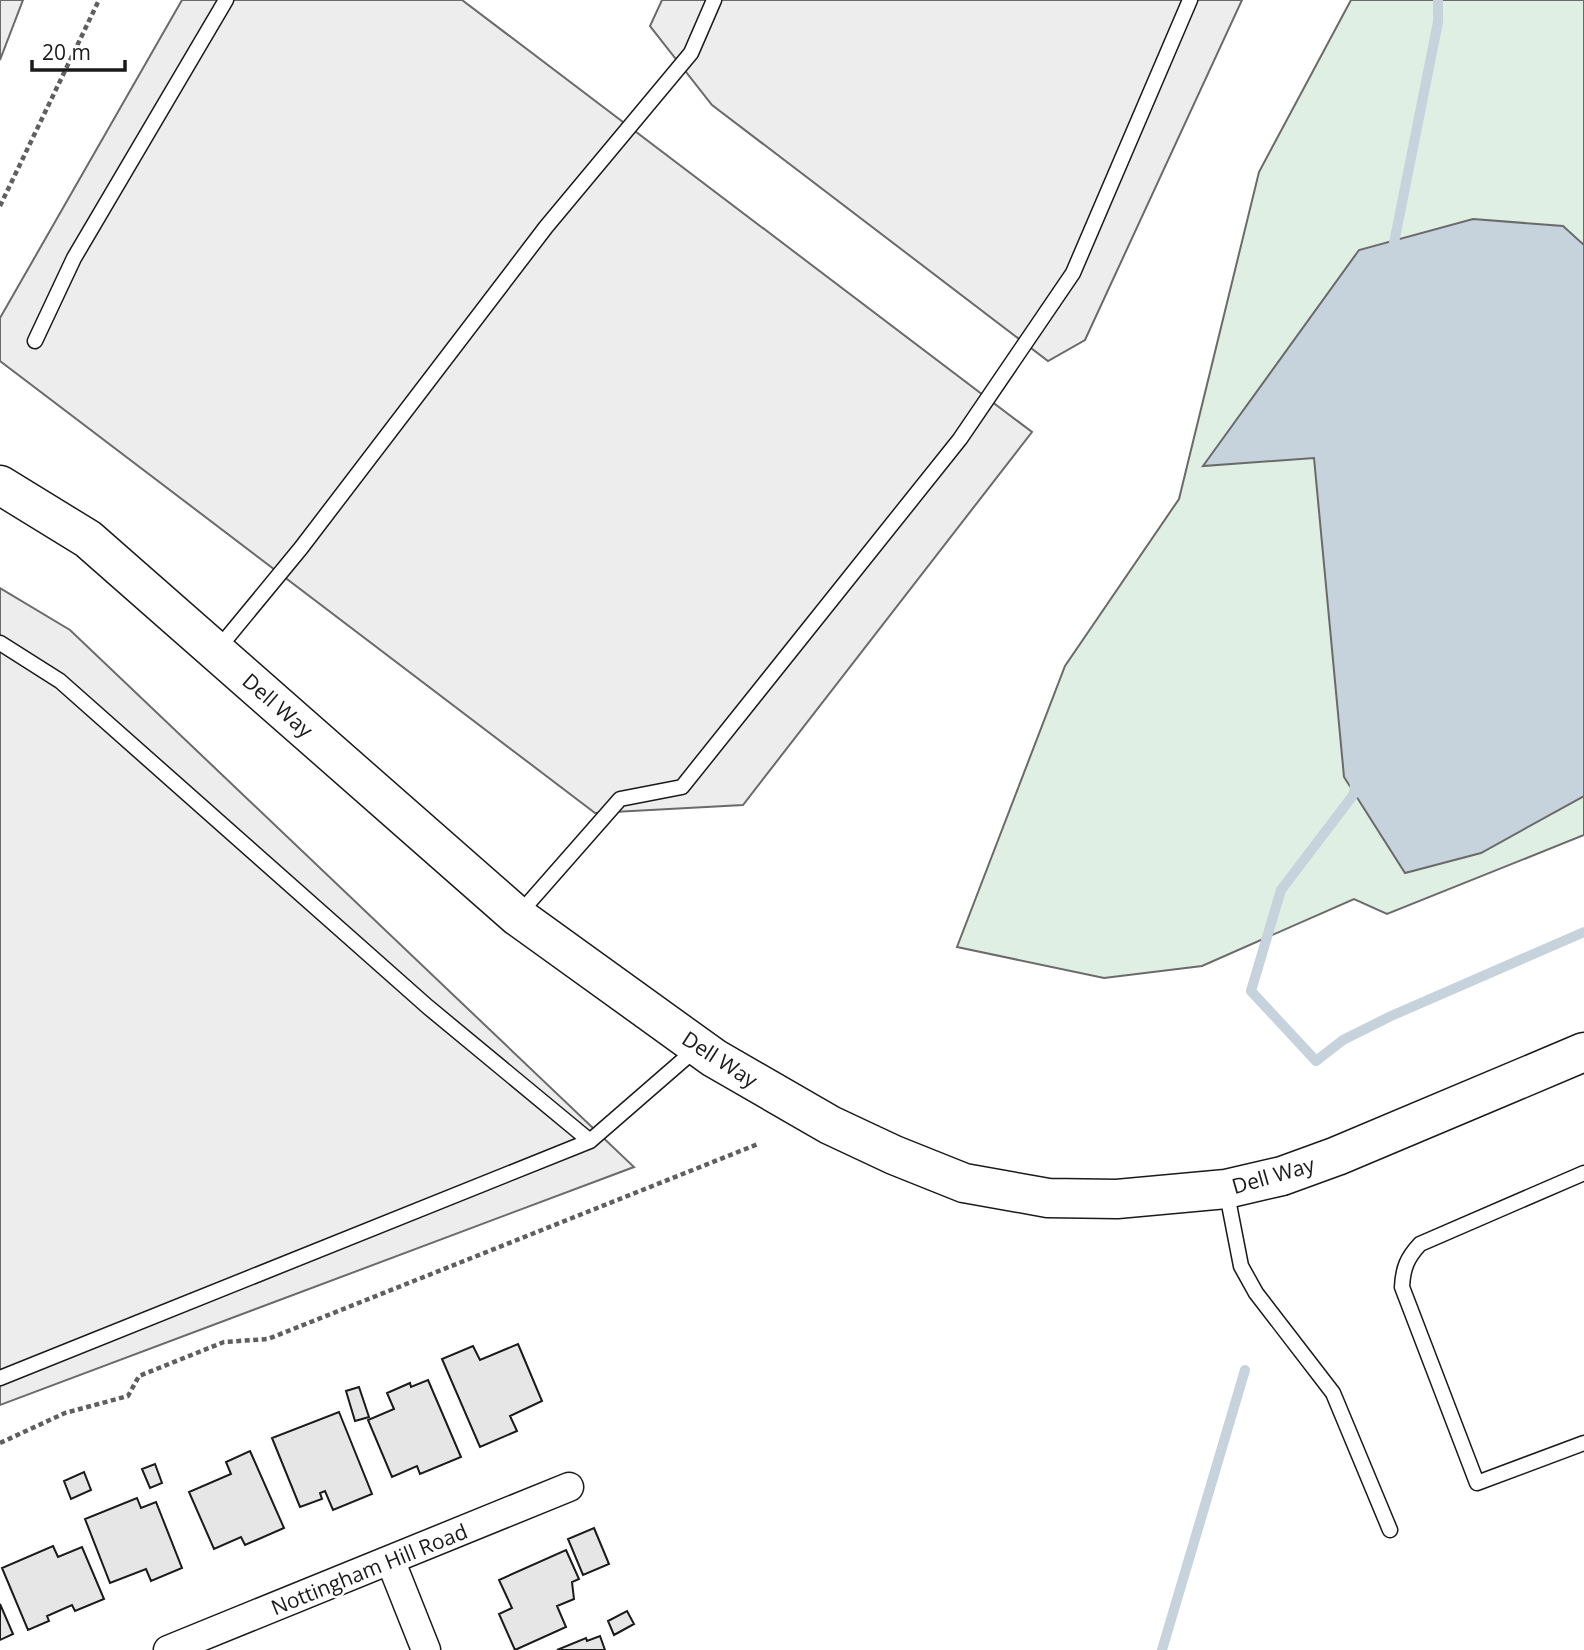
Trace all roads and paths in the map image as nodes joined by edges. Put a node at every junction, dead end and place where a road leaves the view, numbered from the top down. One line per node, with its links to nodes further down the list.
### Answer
1 (99, 0): 5 (path)
2 (226, 0): 6 (lane)
3 (714, 0): 9 (lane)
4 (1190, 0): 10 (lane)
5 (0, 206)
6 (35, 341)
7 (0, 485): 9 (street, Dell Way)
8 (0, 643): 13 (lane)
9 (216, 651): 10 (street, Dell Way)
10 (517, 916): 11 (street, Dell Way)
11 (698, 1047): 13 (lane); 16 (street, Dell Way)
12 (1584, 1052): 16 (street, Dell Way)
13 (590, 1141): 17 (lane)
14 (758, 1144): 18 (path)
15 (1584, 1173): 19 (lane)
16 (1226, 1189): 21 (lane)
17 (0, 1378)
18 (0, 1443)
19 (1584, 1443)
20 (569, 1487): 22 (street, Nottingham Hill Road)
21 (1390, 1530)
22 (391, 1562): 23 (street, Nottingham Hill Road); 24 (street)
23 (168, 1650)
24 (426, 1650)

